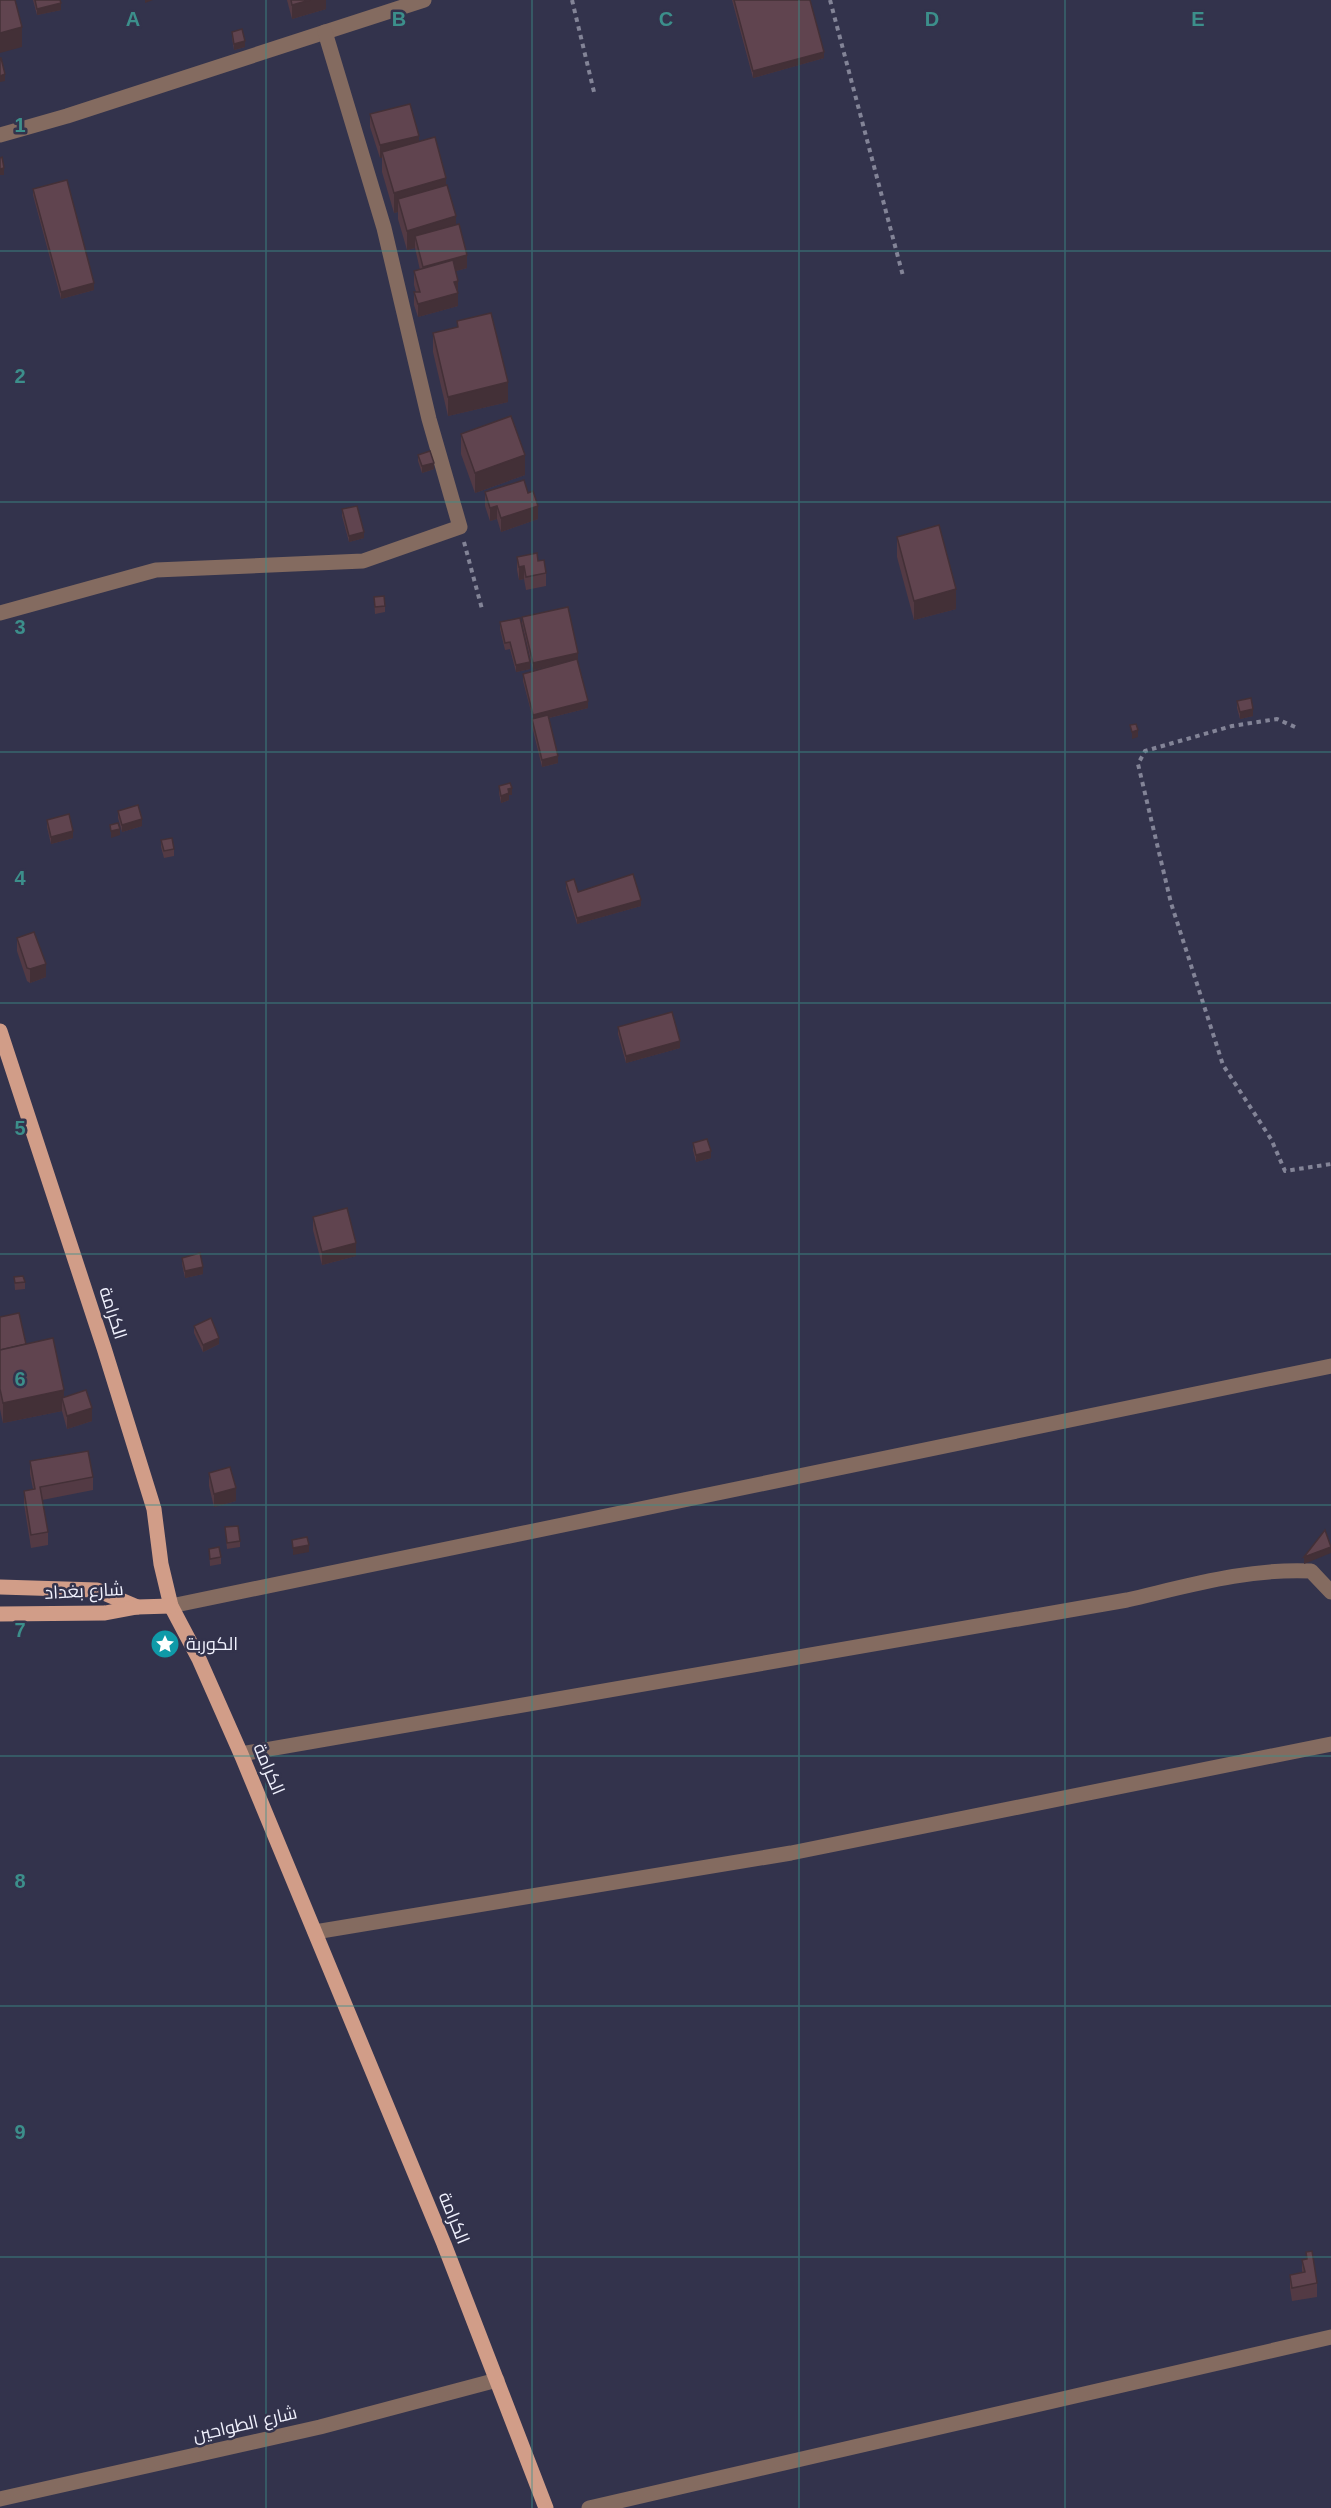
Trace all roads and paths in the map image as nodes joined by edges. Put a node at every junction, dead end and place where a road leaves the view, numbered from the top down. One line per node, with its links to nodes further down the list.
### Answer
1 (424, 0): 4 (street)
2 (572, 0): 5 (path)
3 (830, 0): 7 (path)
4 (325, 32): 6 (street); 8 (street)
5 (594, 92)
6 (0, 135)
7 (903, 276)
8 (460, 527): 9 (path); 10 (street)
9 (482, 609)
10 (0, 613)
11 (1295, 727): 13 (path)
12 (0, 1031): 17 (main road, الكرامة)
13 (1331, 1164)
14 (1331, 1366): 17 (street)
15 (0, 1587): 18 (main road, شارع بغداد)
16 (1331, 1592): 21 (street)
17 (171, 1606): 18 (main road); 21 (main road, الكرامة)
18 (137, 1607): 19 (main road, شارع بغداد)
19 (0, 1614)
20 (1331, 1744): 22 (street)
21 (241, 1754): 22 (main road, الكرامة)
22 (315, 1932): 24 (main road, الكرامة)
23 (1331, 2337): 27 (street)
24 (497, 2380): 25 (street, شارع الطواحين); 26 (main road, الكرامة)
25 (0, 2499)
26 (546, 2508)
27 (589, 2508)

